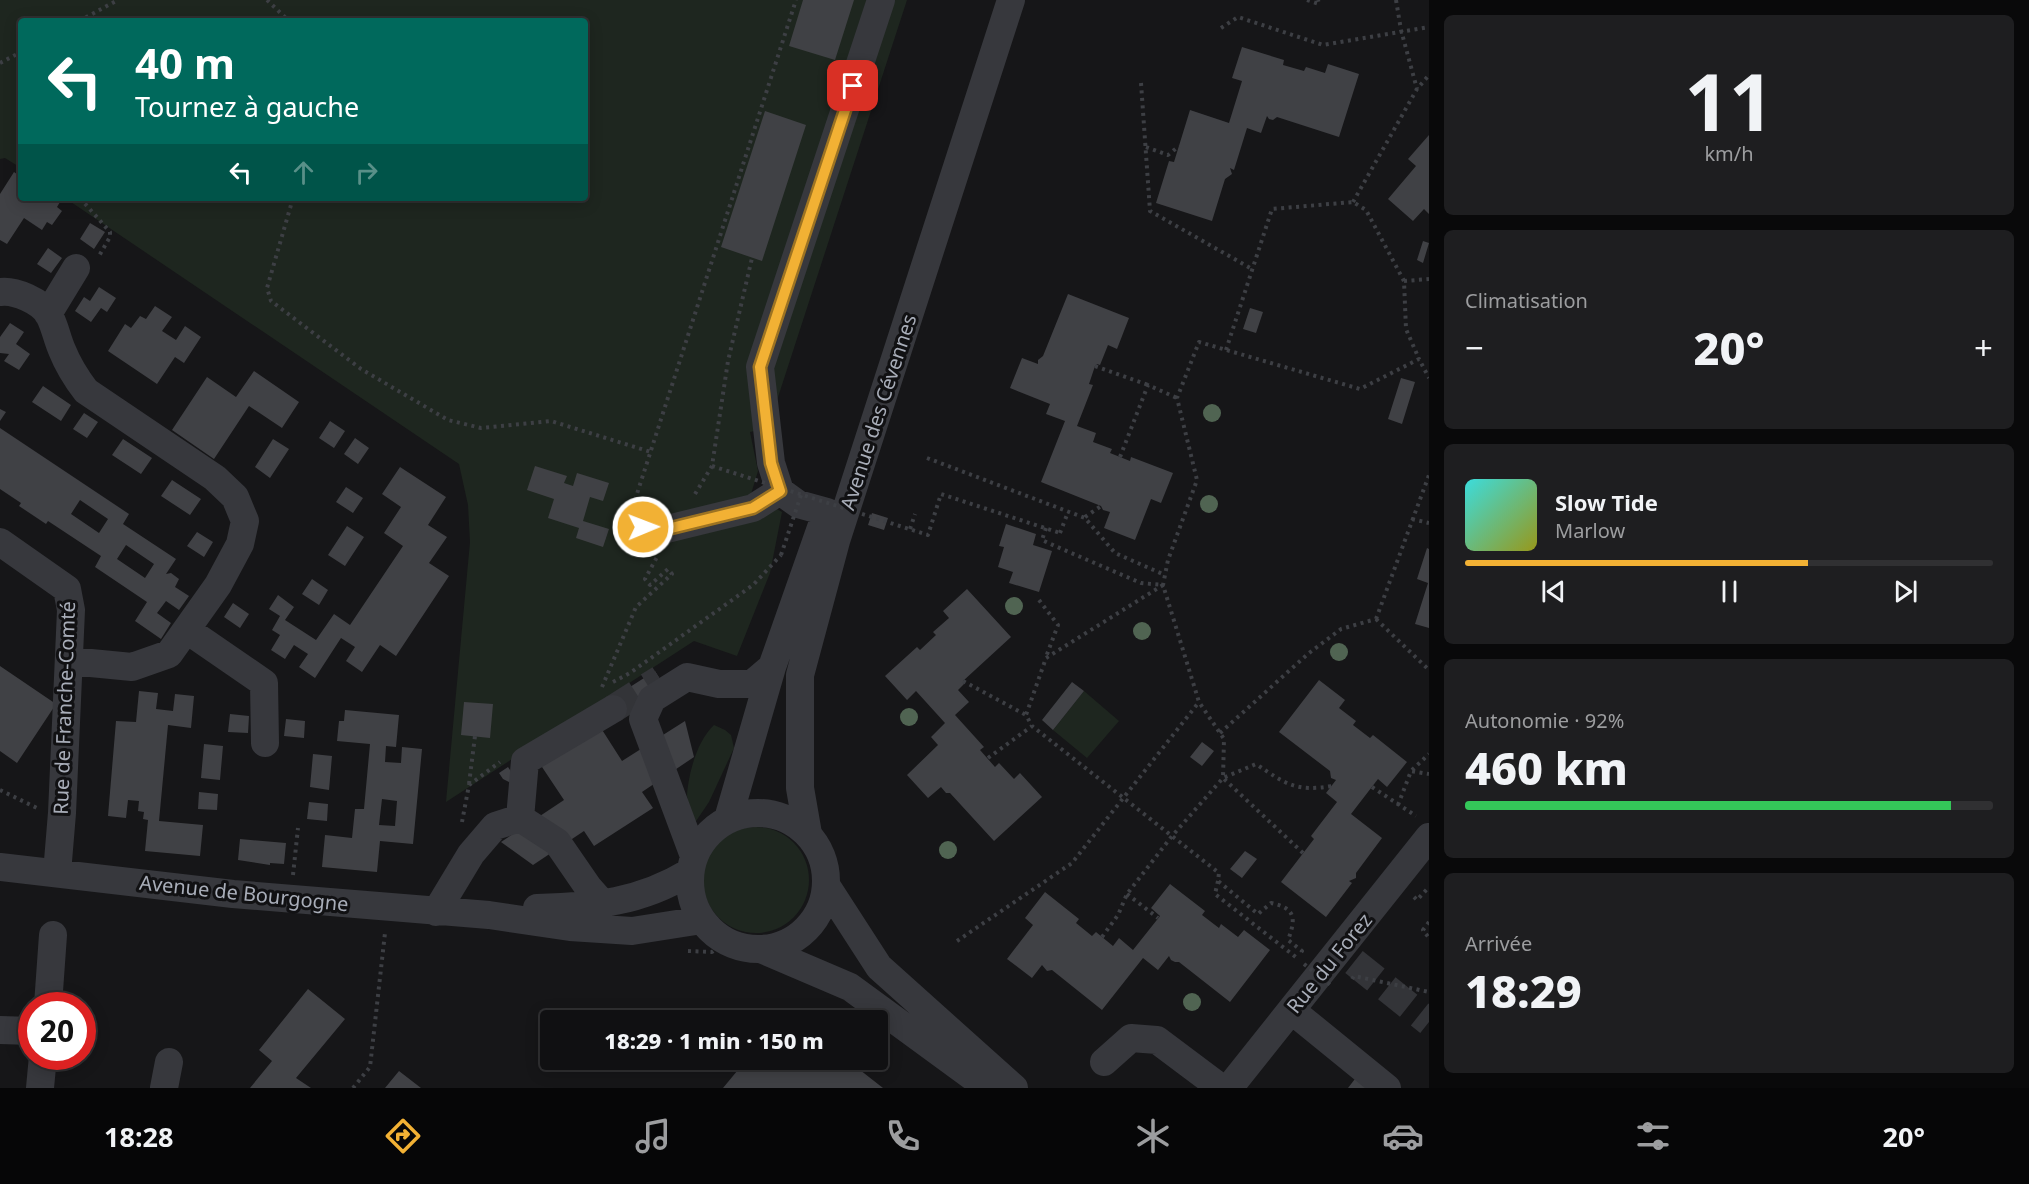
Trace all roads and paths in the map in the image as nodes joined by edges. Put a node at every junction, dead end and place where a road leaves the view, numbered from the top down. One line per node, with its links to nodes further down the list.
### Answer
1 (118, 0): 10 (path)
2 (267, 0): 11 (path)
3 (796, 0): 38 (path)
4 (881, 0): 43 (street)
5 (991, 0): 45 (street, Avenue des Cévennes)
6 (1011, 0): 92 (street, Avenue des Cévennes)
7 (1307, 0): 8 (path)
8 (1318, 0)
9 (1396, 0): 14 (path)
10 (85, 18)
11 (286, 18)
12 (1429, 27): 14 (path)
13 (1221, 28): 14 (path)
14 (1401, 30): 19 (path)
15 (18, 54): 16 (path)
16 (0, 63)
17 (1429, 75): 19 (path)
18 (1141, 83): 21 (path)
19 (1417, 89): 24 (path)
20 (1179, 146): 21 (path)
21 (1146, 147): 27 (path)
22 (83, 201): 26 (path)
23 (292, 201): 38 (path)
24 (1353, 202): 27 (path); 29 (path)
25 (752, 258): 41 (path)
26 (76, 268): 31 (street)
27 (1252, 269): 32 (path)
28 (1429, 279): 29 (path)
29 (1404, 281): 33 (path)
30 (0, 291): 31 (street)
31 (48, 314): 62 (street)
32 (1226, 350): 33 (path); 37 (path)
33 (1419, 358): 35 (path)
34 (1095, 366): 36 (path)
35 (1429, 378)
36 (1148, 385): 37 (path); 39 (path)
37 (1177, 398): 56 (path)
38 (651, 452): 51 (path)
39 (1120, 457)
40 (927, 458): 46 (path)
41 (712, 466): 43 (path, bridge); 52 (path)
42 (1429, 475): 49 (path)
43 (791, 493): 45 (street); 52 (street); 54 (path, bridge); 59 (path, bridge)
44 (1101, 506): 48 (path)
45 (827, 512): 65 (street, Avenue des Cévennes)
46 (1068, 512): 48 (path); 53 (path, bridge)
47 (915, 514): 54 (path)
48 (1084, 518): 56 (path)
49 (1412, 519): 50 (path); 61 (path)
50 (1429, 523)
51 (628, 524): 52 (street)
52 (675, 526): 57 (path)
53 (1046, 528): 54 (path, bridge); 58 (path)
54 (910, 530)
55 (0, 542): 64 (street, Rue de Franche-Comté)
56 (1165, 575): 58 (path)
57 (650, 585): 59 (path); 59 (path)
58 (1163, 585): 63 (path); 68 (path)
59 (655, 590)
60 (1040, 600): 63 (path)
61 (1376, 620): 66 (path); 72 (path)
62 (186, 630): 64 (street); 74 (street)
63 (1046, 658): 70 (path)
64 (70, 661): 87 (street, Rue de Franche-Comté)
65 (772, 667): 89 (street, Avenue des Cévennes); 96 (street)
66 (1429, 670)
67 (963, 681): 70 (path)
68 (1199, 702): 72 (path); 85 (path)
69 (614, 709): 88 (street)
70 (1026, 715): 71 (path)
71 (1032, 726): 77 (path); 85 (path)
72 (1220, 734): 80 (path)
73 (476, 736): 81 (path)
74 (266, 743)
75 (1429, 753): 78 (path)
76 (507, 757): 81 (path)
77 (988, 758)
78 (1411, 771): 79 (path); 86 (path)
79 (1429, 774)
80 (1223, 778): 82 (path); 93 (path); 94 (path)
81 (468, 785): 95 (path)
82 (1332, 786)
83 (1372, 787): 86 (path)
84 (0, 790): 87 (path)
85 (1124, 797): 93 (path); 113 (path)
86 (1398, 805): 91 (path)
87 (62, 813): 98 (street, Rue de Franche-Comté)
88 (520, 818): 95 (street); 103 (street)
89 (728, 819): 92 (street); 96 (street)
90 (298, 828): 102 (path)
91 (1425, 828): 116 (street, Rue du Forez)
92 (808, 834): 100 (street)
93 (1172, 836): 99 (path); 101 (path)
94 (1303, 853)
95 (471, 854): 104 (street)
96 (692, 864): 103 (street, Avenue de Bourgogne); 107 (street)
97 (0, 867): 98 (street, Avenue de Bourgogne)
98 (57, 873): 102 (street, Avenue de Bourgogne)
99 (1218, 881): 115 (path); 115 (path)
100 (826, 885): 114 (street); 128 (street)
101 (1127, 894): 106 (path); 111 (path)
102 (291, 899): 104 (street, Avenue de Bourgogne)
103 (603, 904): 105 (street, Avenue de Bourgogne)
104 (436, 912): 105 (street, Avenue de Bourgogne)
105 (489, 915): 107 (street, Avenue de Bourgogne)
106 (1158, 918)
107 (702, 920): 114 (street)
108 (1429, 922): 112 (path)
109 (386, 923): 126 (path)
110 (53, 935): 117 (street)
111 (1102, 937)
112 (1429, 938)
113 (957, 941)
114 (762, 949): 127 (street)
115 (1297, 958): 119 (path, bridge)
116 (1347, 966): 118 (path); 120 (street, Rue du Forez)
117 (49, 992)
118 (1429, 992)
119 (1341, 993)
120 (1291, 1010): 130 (street, Rue du Forez); 131 (street)
121 (0, 1030): 122 (street)
122 (18, 1031)
123 (1104, 1062): 129 (street)
124 (42, 1070): 125 (street)
125 (40, 1088)
126 (353, 1088)
127 (988, 1088)
128 (1014, 1088)
129 (1221, 1088)
130 (1229, 1088)
131 (1388, 1088)

